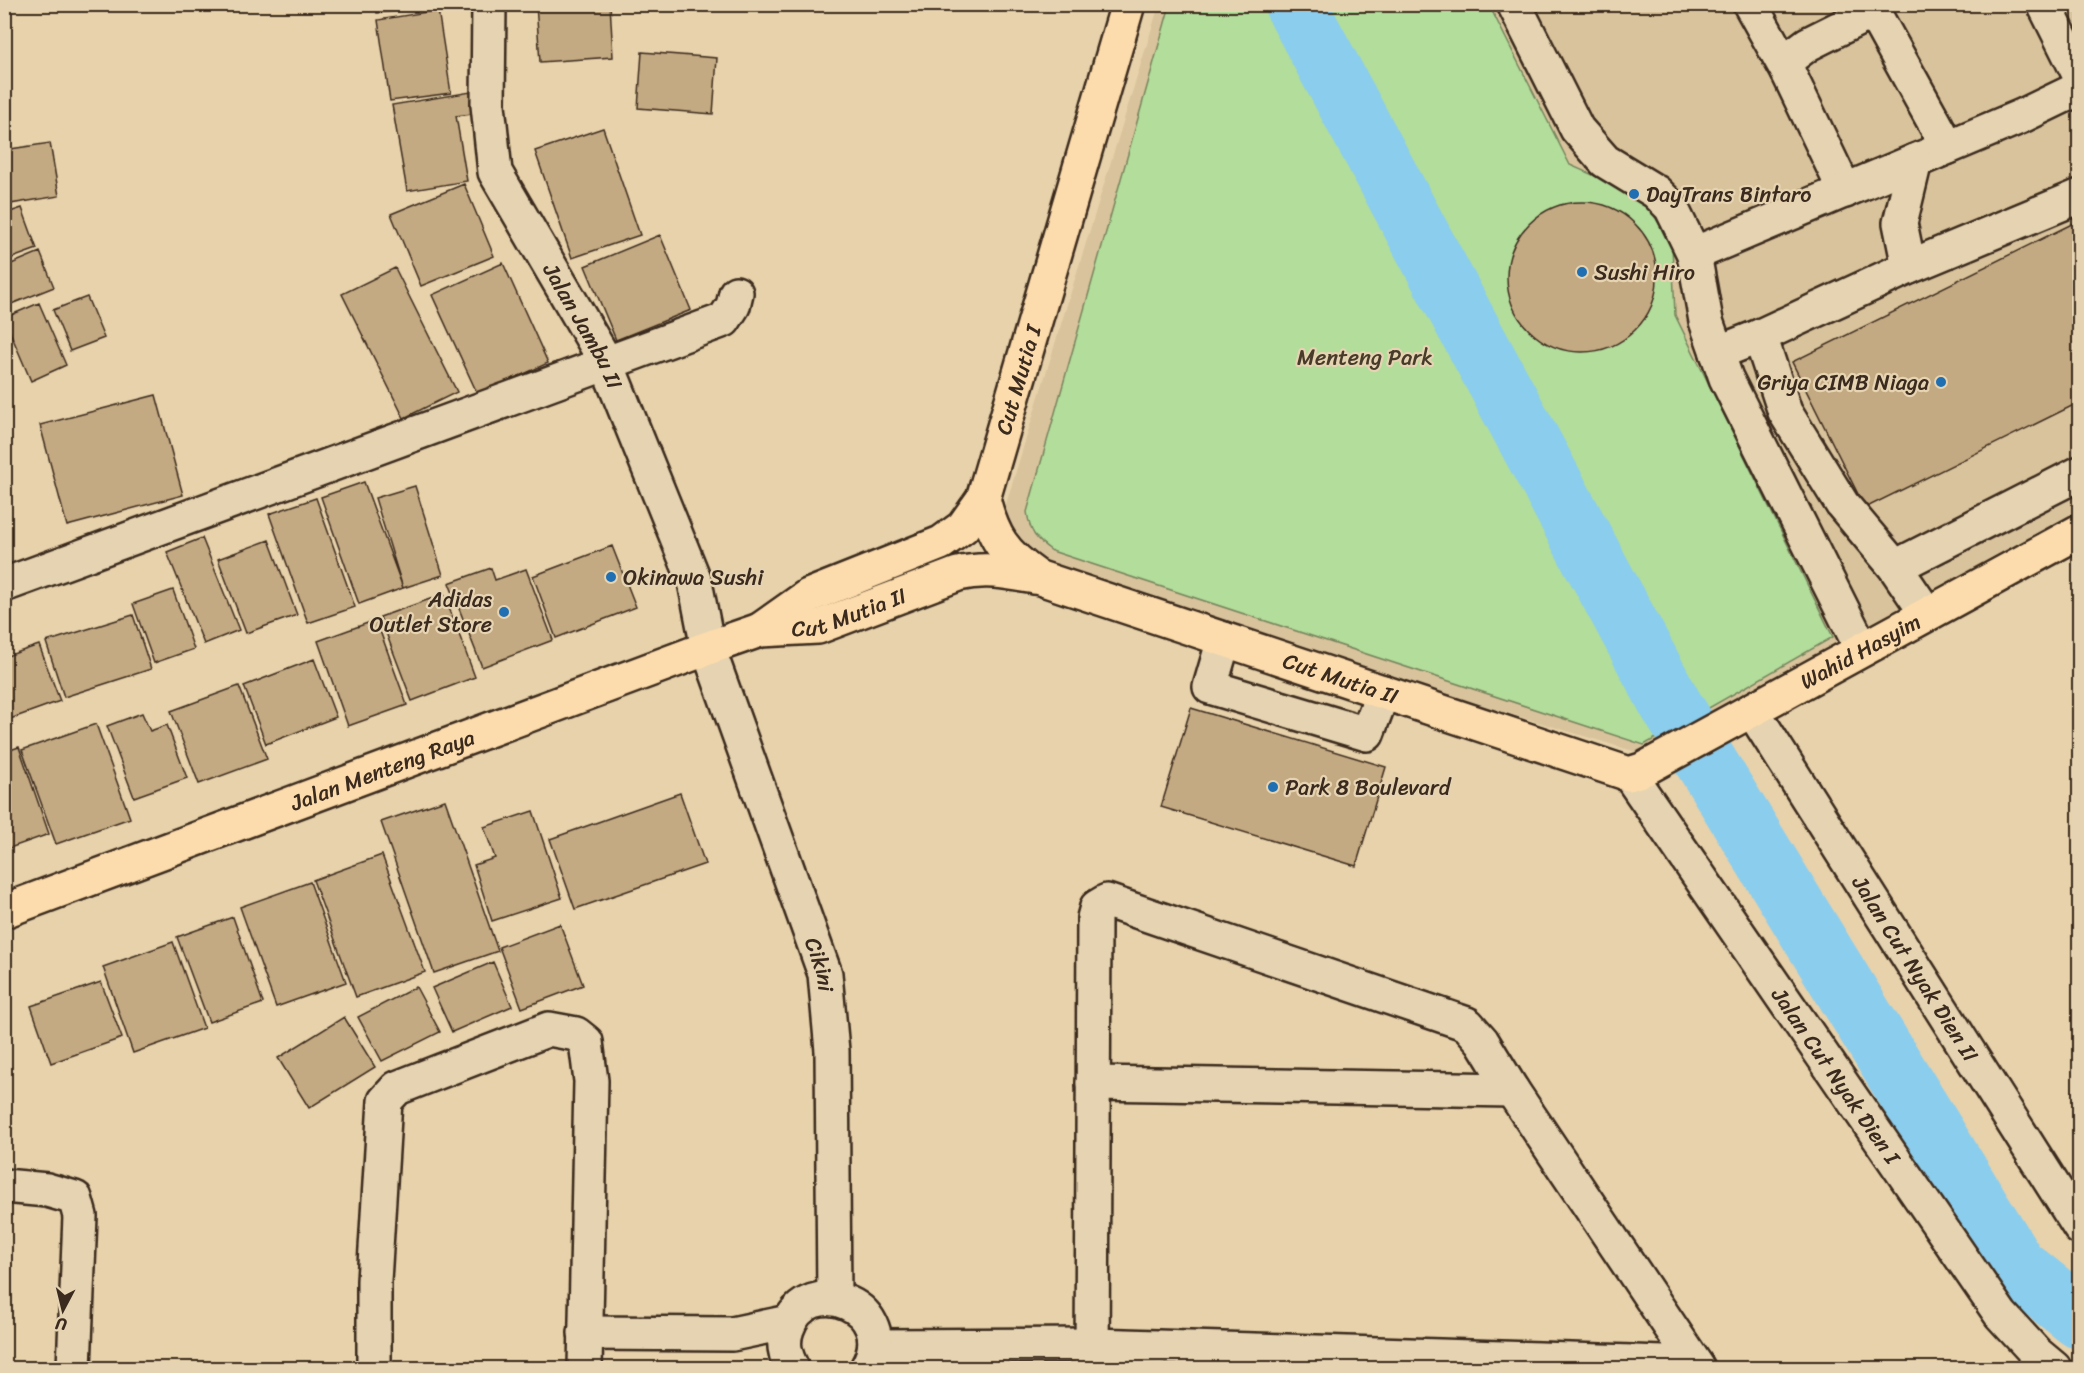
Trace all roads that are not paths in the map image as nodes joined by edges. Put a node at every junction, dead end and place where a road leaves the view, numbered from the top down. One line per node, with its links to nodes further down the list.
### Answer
1 (489, 4): 19 (street, Jalan Jambu II)
2 (1128, 4): 21 (main road, Cut Mutia I)
3 (1514, 4): 14 (street)
4 (1749, 4): 7 (street)
5 (2044, 4): 8 (street)
6 (1870, 8): 7 (street); 10 (street)
7 (1788, 72): 12 (street)
8 (2079, 76)
9 (2079, 88): 10 (street)
10 (1948, 147): 11 (street)
11 (1915, 161): 12 (street); 15 (street)
12 (1845, 191): 14 (street)
13 (2079, 196): 15 (street)
14 (1694, 254): 18 (street)
15 (1909, 267): 17 (street)
16 (736, 293): 19 (street)
17 (1760, 336): 18 (street); 23 (street)
18 (1717, 353): 30 (street)
19 (606, 362): 25 (street); 29 (street, Jalan Jambu II)
20 (2079, 473): 23 (street)
21 (984, 499): 24 (main road, Cut Mutia II); 27 (main road, Cut Mutia I)
22 (2079, 531): 26 (main road, Wahid Hasyim)
23 (1895, 567): 26 (street)
24 (1040, 578): 27 (main road, Cut Mutia II); 28 (main road, Cut Mutia II)
25 (4, 585)
26 (1928, 614): 30 (main road, Wahid Hasyim)
27 (760, 630): 29 (main road, Jalan Menteng Raya)
28 (1224, 639): 31 (main road, Cut Mutia II); 31 (street)
29 (708, 648): 34 (main road, Jalan Menteng Raya); 39 (street, Cikini)
30 (1862, 650): 32 (main road, Wahid Hasyim)
31 (1383, 692): 33 (main road, Cut Mutia II)
32 (1747, 713): 33 (main road, Wahid Hasyim); 38 (street, Jalan Cut Nyak Dien II)
33 (1635, 772): 46 (street, Jalan Cut Nyak Dien I)
34 (4, 911)
35 (1093, 1083): 36 (street); 36 (street); 44 (street)
36 (1512, 1089): 47 (street)
37 (4, 1186): 48 (street)
38 (2079, 1228)
39 (834, 1299): 40 (street); 43 (street)
40 (789, 1322): 42 (street); 45 (street)
41 (585, 1333): 42 (street); 49 (street); 50 (street)
42 (732, 1334): 45 (street)
43 (871, 1357): 44 (street)
44 (1092, 1357): 47 (street)
45 (789, 1361)
46 (2038, 1363)
47 (1696, 1366)
48 (74, 1368)
49 (374, 1368)
50 (585, 1368)

